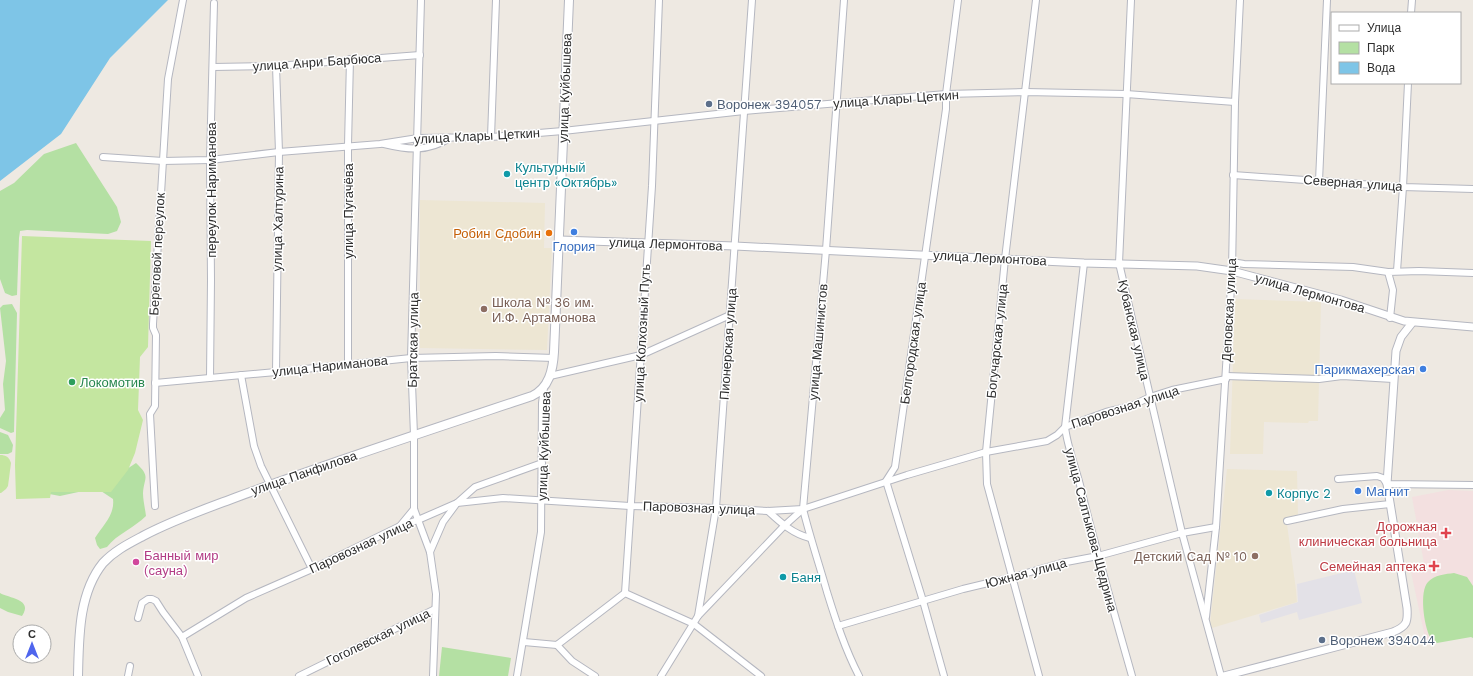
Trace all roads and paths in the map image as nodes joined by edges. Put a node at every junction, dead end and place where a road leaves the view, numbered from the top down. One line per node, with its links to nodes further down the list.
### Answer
1 (183, 0): 38 (street, Береговой переулок)
2 (421, 0): 16 (street, Братская улица)
3 (496, 0): 30 (street)
4 (569, 0): 28 (main road, улица Куйбышева)
5 (659, 0): 27 (street, улица Колхозный Путь)
6 (752, 0): 26 (street, Пионерская улица)
7 (844, 0): 25 (street, улица Машинистов)
8 (958, 0): 22 (street, Белгородская улица)
9 (1036, 0): 21 (street, Богучарская улица)
10 (1131, 0): 23 (street, Кубанская улица)
11 (1240, 0): 24 (street, Деповская улица)
12 (1327, 0): 40 (street)
13 (1412, 0): 15 (street)
14 (214, 3): 19 (street, переулок Нариманова)
15 (1411, 12)
16 (420, 55): 17 (street, улица Анри Барбюса); 31 (street, Братская улица)
17 (350, 59): 18 (street, улица Анри Барбюса); 33 (street, улица Пугачёва)
18 (276, 66): 19 (street, улица Анри Барбюса); 35 (street, улица Халтурина)
19 (213, 67): 37 (street, переулок Нариманова)
20 (1408, 84): 41 (street)
21 (1025, 92): 22 (street, улица Клары Цеткин); 23 (street, улица Клары Цеткин); 48 (street, Богучарская улица)
22 (946, 94): 25 (street, улица Клары Цеткин); 47 (street, Белгородская улица)
23 (1126, 94): 24 (street, улица Клары Цеткин); 51 (street, Кубанская улица)
24 (1235, 102): 39 (street, Деповская улица)
25 (837, 103): 26 (street, улица Клары Цеткин); 46 (street, улица Машинистов)
26 (744, 111): 27 (street, улица Клары Цеткин); 45 (street, Пионерская улица)
27 (654, 120): 28 (street, улица Клары Цеткин); 44 (street, улица Колхозный Путь)
28 (563, 131): 30 (street, улица Клары Цеткин); 43 (main road, улица Куйбышева)
29 (451, 137): 30 (street, улица Клары Цеткин); 31 (street, улица Клары Цеткин); 34 (street)
30 (490, 137)
31 (418, 138): 32 (street, улица Клары Цеткин); 34 (street, Братская улица)
32 (380, 144): 33 (street, улица Клары Цеткин); 34 (street)
33 (348, 145): 35 (street, улица Клары Цеткин); 63 (street, улица Пугачёва)
34 (418, 149): 61 (street, Братская улица)
35 (279, 152): 37 (street, улица Клары Цеткин); 64 (street, улица Халтурина)
36 (103, 157): 38 (street, улица Клары Цеткин)
37 (210, 160): 38 (street, улица Клары Цеткин); 68 (street, переулок Нариманова)
38 (163, 161): 70 (street, Береговой переулок)
39 (1233, 176): 40 (street, Северная улица); 49 (street, Деповская улица)
40 (1319, 181): 41 (street, Северная улица)
41 (1403, 186): 42 (street, Северная улица); 53 (street)
42 (1473, 189)
43 (560, 240): 44 (street, улица Лермонтова); 62 (main road, улица Куйбышева)
44 (647, 244): 45 (street, улица Лермонтова); 60 (street, улица Колхозный Путь)
45 (735, 246): 46 (street, улица Лермонтова); 56 (street, Пионерская улица)
46 (826, 250): 47 (street, улица Лермонтова); 93 (street, улица Машинистов)
47 (926, 255): 48 (street, улица Лермонтова); 79 (street, Белгородская улица)
48 (1005, 259): 50 (street, улица Лермонтова); 77 (street, Богучарская улица)
49 (1232, 262): 52 (street, Деповская улица); 54 (street)
50 (1084, 263): 51 (street, улица Лермонтова); 75 (street, улица Салтыкова-Щедрина)
51 (1119, 263): 52 (street, улица Лермонтова); 73 (street, Кубанская улица)
52 (1232, 271): 57 (street, улица Лермонтова); 67 (street, Деповская улица)
53 (1397, 271): 54 (street); 55 (street)
54 (1388, 272): 57 (street)
55 (1473, 274)
56 (730, 315): 60 (street); 91 (street, Пионерская улица)
57 (1390, 318): 58 (street, улица Лермонтова)
58 (1412, 323): 59 (street, улица Лермонтова); 69 (street)
59 (1473, 327)
60 (641, 355): 66 (street); 90 (street, улица Колхозный Путь)
61 (411, 358): 62 (street, улица Нариманова); 63 (street, улица Нариманова); 76 (street, Братская улица)
62 (554, 358): 66 (main road, улица Куйбышева)
63 (348, 364): 64 (street, улица Нариманова)
64 (276, 372): 65 (street, улица Нариманова)
65 (241, 375): 68 (street, улица Нариманова); 84 (street)
66 (550, 376): 71 (main road, улица Куйбышева)
67 (1226, 377): 69 (street, Паровозная улица); 73 (street, Паровозная улица); 99 (street, Деповская улица)
68 (210, 378): 70 (street, улица Нариманова)
69 (1393, 378): 83 (street)
70 (155, 383): 89 (street, Береговой переулок)
71 (544, 387): 72 (main road, улица Панфилова); 74 (street, улица Куйбышева)
72 (532, 396): 74 (street); 76 (main road, улица Панфилова)
73 (1150, 397): 75 (street, Паровозная улица); 100 (street, Кубанская улица)
74 (542, 403): 78 (street, улица Куйбышева)
75 (1065, 426): 77 (street, Паровозная улица); 103 (street, улица Салтыкова-Щедрина)
76 (414, 435): 84 (main road, улица Панфилова); 92 (street, Братская улица)
77 (986, 452): 80 (street, Паровозная улица); 105 (street, Богучарская улица)
78 (542, 463): 86 (street, улица Куйбышева); 87 (street)
79 (895, 467): 80 (street); 82 (street, Белгородская улица)
80 (907, 475): 82 (street, Паровозная улица)
81 (1338, 479): 83 (street)
82 (886, 481): 93 (street, Паровозная улица); 107 (street)
83 (1388, 484): 85 (street); 88 (street)
84 (271, 485): 104 (street); 118 (main road, улица Панфилова)
85 (1473, 485)
86 (542, 500): 87 (street, Паровозная улица); 90 (street, Паровозная улица); 115 (street, улица Куйбышева)
87 (457, 503): 95 (street, Паровозная улица); 102 (street)
88 (1390, 504): 96 (street); 131 (street)
89 (154, 506)
90 (630, 506): 91 (street, Паровозная улица); 106 (street, улица Колхозный Путь)
91 (716, 508): 94 (street, Паровозная улица); 109 (street, Пионерская улица)
92 (414, 509): 95 (street, Братская улица); 97 (street)
93 (803, 509): 94 (street, Паровозная улица); 98 (street); 101 (street, улица Машинистов)
94 (768, 510): 98 (street)
95 (418, 520): 97 (street, Паровозная улица); 102 (street, Братская улица)
96 (1287, 522)
97 (400, 526): 104 (street, Паровозная улица)
98 (784, 526): 101 (street); 109 (street)
99 (1216, 527): 100 (street, Южная улица); 111 (street, Деповская улица)
100 (1182, 533): 103 (street, Южная улица); 111 (street, Кубанская улица)
101 (810, 538): 113 (street, улица Машинистов)
102 (430, 552): 108 (street, Братская улица)
103 (1098, 556): 105 (street, Южная улица); 130 (street, улица Салтыкова-Щедрина)
104 (312, 569): 114 (street, Паровозная улица)
105 (1013, 577): 107 (street, Южная улица); 129 (street, Богучарская улица)
106 (625, 593): 112 (street); 116 (street)
107 (923, 601): 113 (street, Южная улица); 128 (street)
108 (435, 609): 121 (street, Гоголевская улица); 122 (street, Братская улица)
109 (698, 616): 112 (street, Пионерская улица)
110 (138, 618): 114 (street)
111 (1206, 620): 131 (street, Кубанская улица)
112 (694, 624): 125 (street, Пионерская улица); 126 (street)
113 (838, 626): 127 (street, улица Машинистов)
114 (182, 637): 120 (street)
115 (524, 642): 116 (street); 123 (street, улица Куйбышева)
116 (557, 645): 124 (street)
117 (130, 666): 119 (street)
118 (78, 676)
119 (128, 676)
120 (198, 676)
121 (299, 676)
122 (433, 676)
123 (518, 676)
124 (595, 676)
125 (661, 676)
126 (761, 676)
127 (858, 676)
128 (944, 676)
129 (1039, 676)
130 (1132, 676)
131 (1222, 676)

